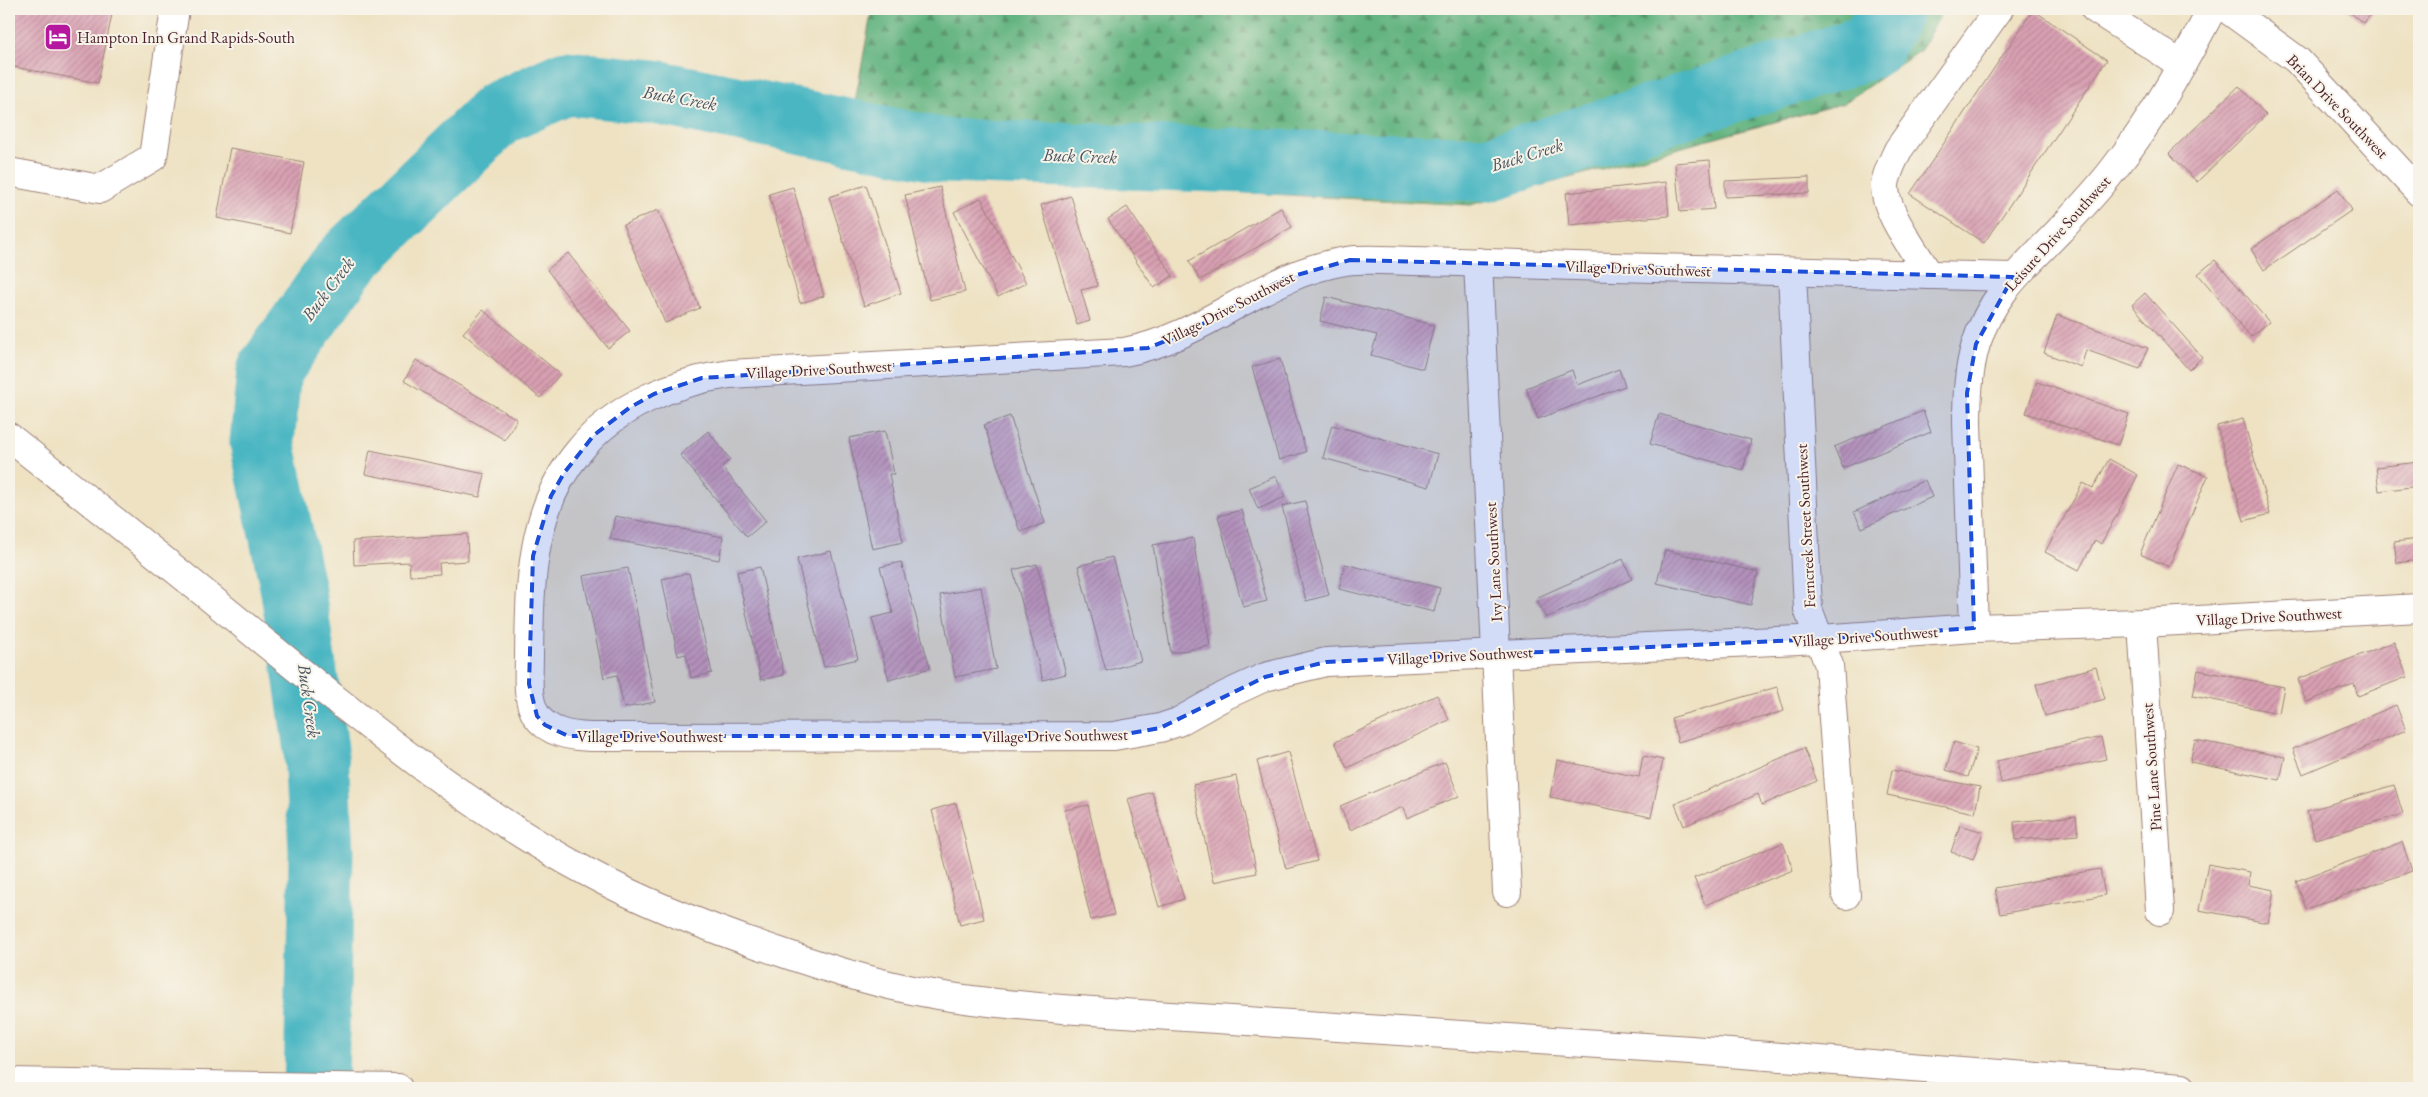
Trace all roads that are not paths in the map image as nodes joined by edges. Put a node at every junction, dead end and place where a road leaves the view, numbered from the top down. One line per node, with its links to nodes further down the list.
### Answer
1 (175, 9): 7 (main road)
2 (1998, 9): 11 (main road)
3 (2095, 9): 6 (main road)
4 (2212, 9): 6 (main road, Leisure Drive Southwest)
5 (2227, 9): 8 (main road, Brian Drive Southwest)
6 (2182, 64): 12 (main road, Leisure Drive Southwest)
7 (9, 172)
8 (2419, 189)
9 (1478, 262): 10 (main road, Village Drive Southwest); 18 (main road, Ivy Lane Southwest); 18 (main road, Village Drive Southwest)
10 (1792, 273): 11 (main road, Village Drive Southwest); 17 (main road, Ferncreek Street Southwest)
11 (1929, 275): 12 (main road, Village Drive Southwest)
12 (2013, 276): 16 (main road, Leisure Drive Southwest)
13 (9, 437): 25 (main road)
14 (2419, 608): 15 (main road, Village Drive Southwest)
15 (2142, 623): 16 (main road, Village Drive Southwest); 21 (main road, Pine Lane Southwest)
16 (1974, 628): 17 (main road, Village Drive Southwest)
17 (1820, 640): 18 (main road, Village Drive Southwest); 20 (main road, Ferncreek Street Southwest)
18 (1498, 654): 19 (main road, Ivy Lane Southwest)
19 (1507, 892)
20 (1846, 895)
21 (2160, 911)
22 (9, 1082): 23 (main road)
23 (356, 1088): 24 (main road)
24 (398, 1088)
25 (2182, 1088)

